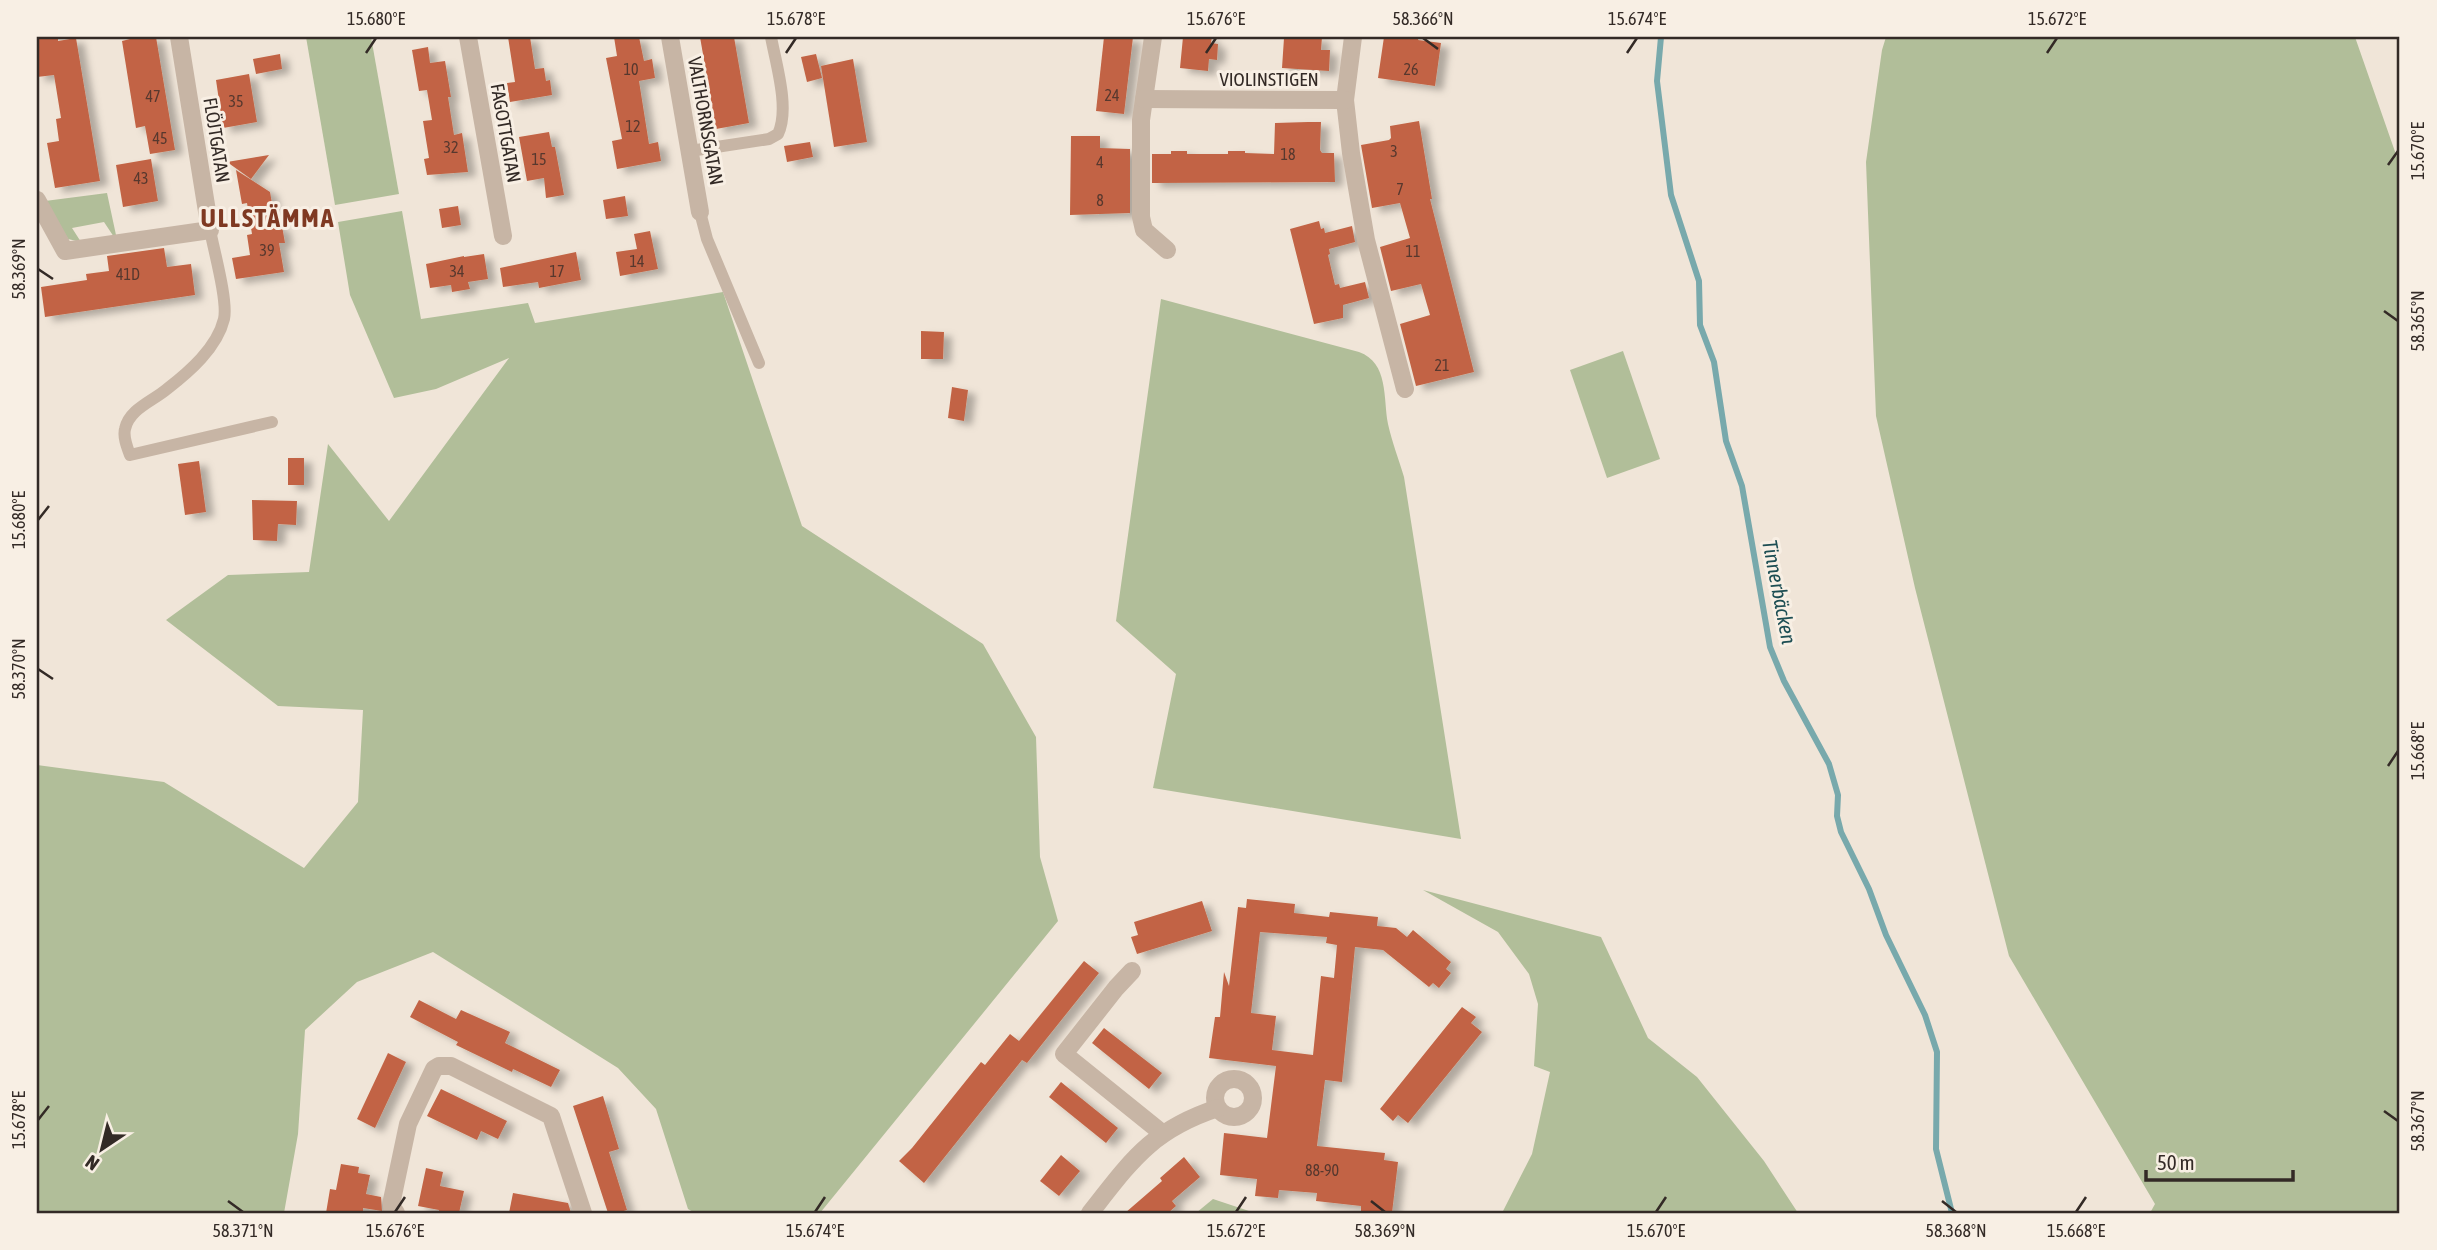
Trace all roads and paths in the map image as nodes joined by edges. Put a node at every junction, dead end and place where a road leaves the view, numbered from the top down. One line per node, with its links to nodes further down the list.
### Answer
1 (179, 37): 12 (street, FLÖJTGATAN)
2 (468, 37): 13 (street, FAGOTTGATAN)
3 (670, 37): 9 (street, VALTHORNSGATAN)
4 (771, 37): 9 (lane)
5 (1153, 37): 7 (street)
6 (1353, 37): 8 (street)
7 (1144, 99): 8 (street, VIOLINSTIGEN); 14 (street)
8 (1345, 100): 16 (street, VIOLINSTIGEN)
9 (690, 151): 11 (street, VALTHORNSGATAN)
10 (37, 200): 12 (street)
11 (700, 212): 15 (lane)
12 (210, 230): 17 (lane)
13 (503, 236)
14 (1167, 250)
15 (760, 363)
16 (1405, 389)
17 (272, 422)
18 (1132, 971): 20 (street)
19 (1218, 1108): 20 (street)
20 (1162, 1133): 23 (street)
21 (396, 1213): 22 (street)
22 (583, 1213)
23 (1090, 1213)

